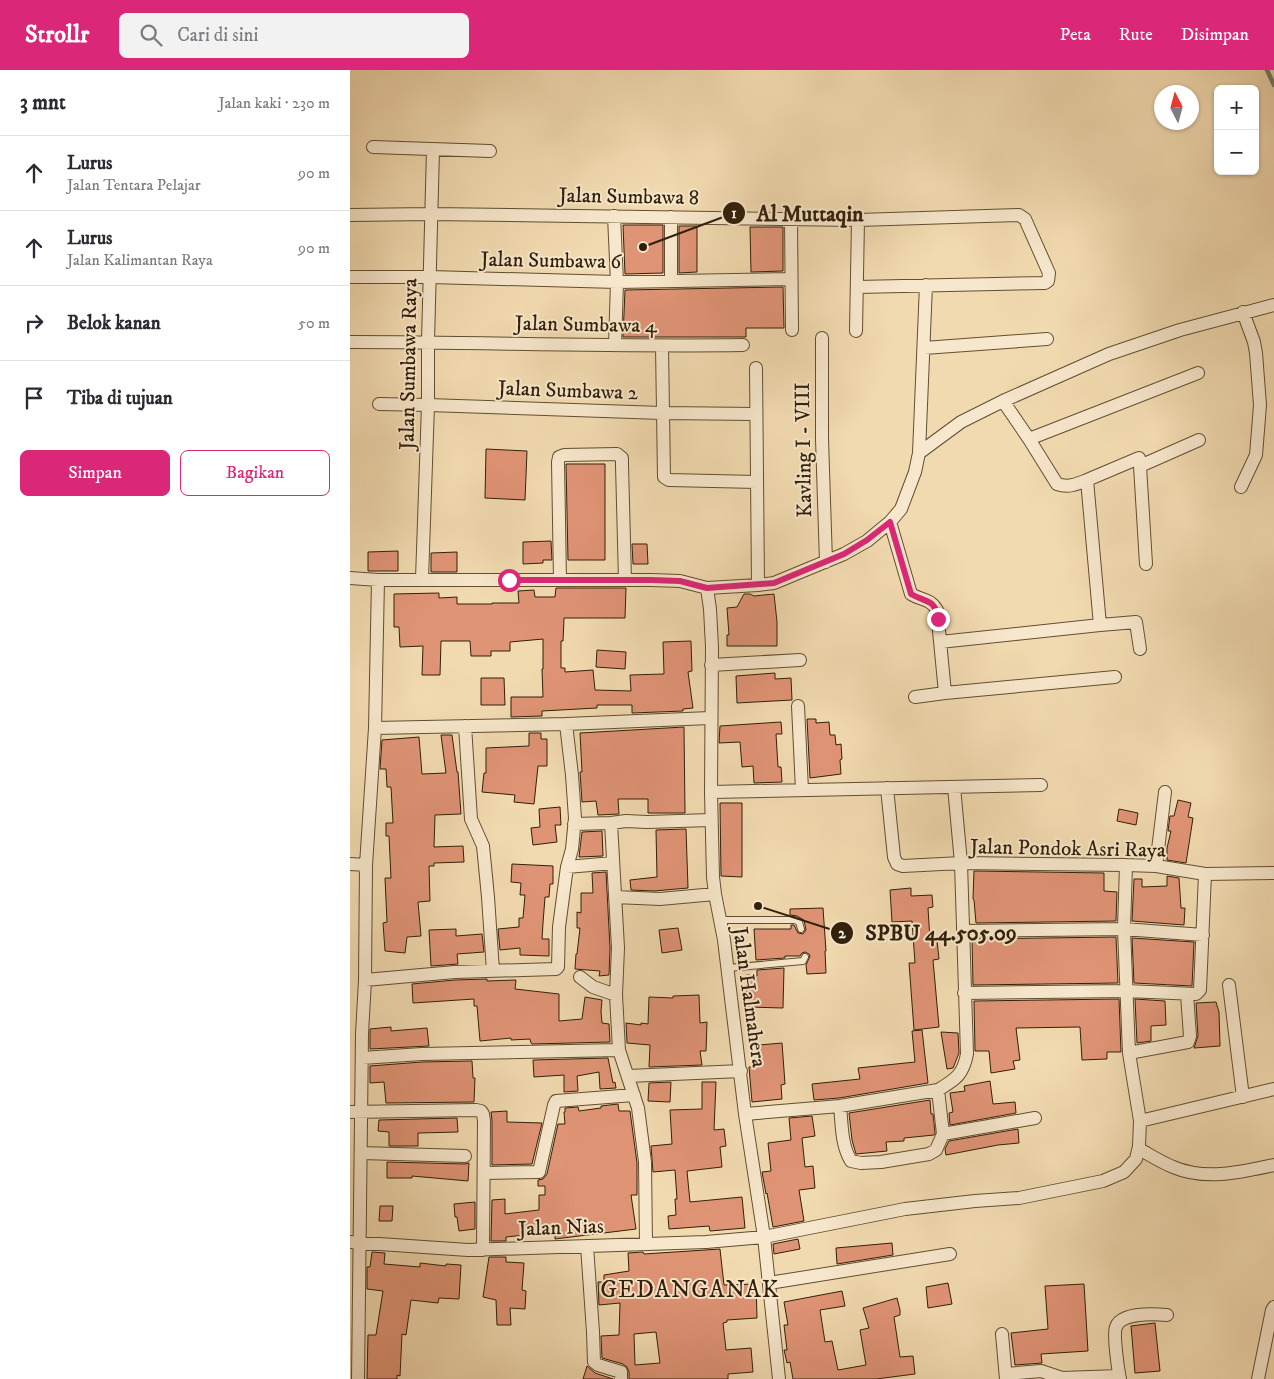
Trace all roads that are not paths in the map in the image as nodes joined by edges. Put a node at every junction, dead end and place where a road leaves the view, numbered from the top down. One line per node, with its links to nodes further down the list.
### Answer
1 (372, 147): 2 (street)
2 (433, 149): 3 (street); 4 (street, Jalan Sumbawa Raya)
3 (490, 152)
4 (431, 214): 5 (street, Jalan Sumbawa 8); 6 (street, Jalan Sumbawa 8); 10 (street, Jalan Sumbawa Raya)
5 (350, 215)
6 (614, 216): 7 (street, Jalan Sumbawa 8); 14 (street)
7 (671, 217): 8 (street, Jalan Sumbawa 8); 13 (street)
8 (791, 218): 9 (street, Jalan Sumbawa 8); 12 (street)
9 (858, 220): 15 (street, Jalan Sumbawa 8); 16 (street)
10 (430, 277): 11 (street, Jalan Sumbawa 6); 14 (street, Jalan Sumbawa 6); 24 (street, Jalan Sumbawa Raya)
11 (350, 278)
12 (792, 278): 13 (street, Jalan Sumbawa 6); 19 (street)
13 (671, 281): 14 (street, Jalan Sumbawa 6)
14 (617, 282): 25 (street)
15 (926, 286): 16 (street); 28 (street)
16 (857, 287): 20 (street)
17 (1274, 305): 18 (street)
18 (1243, 312): 31 (street); 42 (street)
19 (792, 330)
20 (856, 331)
21 (822, 338): 44 (street, Kavling I - VIII)
22 (1047, 339): 28 (street)
23 (350, 342): 24 (street, Jalan Sumbawa 4)
24 (428, 342): 25 (street, Jalan Sumbawa 4); 33 (street, Jalan Sumbawa Raya)
25 (614, 345): 27 (street, Jalan Sumbawa 4)
26 (743, 345): 27 (street, Jalan Sumbawa 4)
27 (662, 346): 34 (street)
28 (924, 348): 38 (street)
29 (756, 368): 35 (street)
30 (1198, 373): 36 (street)
31 (1003, 401): 36 (street); 38 (street)
32 (379, 404): 33 (street, Jalan Sumbawa 2)
33 (428, 405): 34 (street, Jalan Sumbawa 2); 47 (street, Jalan Sumbawa Raya)
34 (662, 413): 35 (street, Jalan Sumbawa 2); 41 (street)
35 (756, 414): 41 (street)
36 (1029, 439): 40 (street)
37 (1200, 440): 39 (street)
38 (920, 453): 43 (street)
39 (1140, 466): 40 (street); 45 (street)
40 (1087, 480): 53 (street)
41 (757, 482): 51 (street)
42 (1241, 487)
43 (890, 522): 44 (street); 54 (street)
44 (826, 562): 51 (street)
45 (1146, 564)
46 (350, 578): 48 (street)
47 (422, 579): 48 (street); 49 (street)
48 (378, 580): 65 (street)
49 (560, 580): 50 (street); 50 (street)
50 (625, 580): 52 (street)
51 (758, 585): 52 (street)
52 (707, 588): 57 (street, Jalan Halmahera)
53 (1100, 625): 54 (street); 55 (street)
54 (940, 642): 59 (street)
55 (1140, 650)
56 (800, 660): 57 (street)
57 (711, 664): 62 (street, Jalan Halmahera)
58 (1115, 677): 59 (street)
59 (945, 693): 60 (street)
60 (915, 697)
61 (798, 706): 69 (street)
62 (710, 718): 63 (street); 70 (street, Jalan Halmahera)
63 (566, 724): 64 (street); 74 (street)
64 (465, 726): 65 (street); 93 (street)
65 (375, 728): 78 (street)
66 (1041, 785): 67 (street)
67 (954, 787): 68 (street); 76 (street)
68 (887, 788): 69 (street); 76 (street)
69 (802, 790): 70 (street)
70 (711, 792): 72 (street, Jalan Halmahera)
71 (1165, 792): 81 (street)
72 (712, 820): 73 (street); 84 (street, Jalan Halmahera)
73 (611, 823): 74 (street); 75 (street)
74 (574, 824): 80 (street)
75 (613, 863): 80 (street); 85 (street)
76 (961, 863): 79 (street, Jalan Pondok Asri Raya); 89 (street, Jalan Pondok Asri Raya)
77 (350, 864): 78 (street)
78 (366, 865): 95 (street)
79 (1126, 865): 81 (street, Jalan Pondok Asri Raya); 88 (street)
80 (567, 866): 93 (street)
81 (1156, 866): 83 (street, Jalan Pondok Asri Raya)
82 (1274, 873): 83 (street, Jalan Pondok Asri Raya)
83 (1205, 874): 90 (street)
84 (715, 894): 85 (street); 86 (street, Jalan Halmahera)
85 (615, 897): 99 (street)
86 (720, 920): 87 (lane); 92 (street, Jalan Halmahera)
87 (801, 929)
88 (1124, 929): 89 (street); 90 (street); 97 (street)
89 (964, 930): 98 (street, Jalan Pondok Asri Raya)
90 (1204, 935): 100 (street)
91 (804, 957): 92 (lane)
92 (728, 968): 104 (street, Jalan Halmahera)
93 (493, 971): 95 (street)
94 (580, 977): 99 (street)
95 (365, 980): 103 (street)
96 (1229, 985): 109 (street)
97 (1126, 991): 98 (street); 100 (street); 102 (street)
98 (964, 993): 107 (street, Jalan Pondok Asri Raya)
99 (616, 994): 101 (street)
100 (1187, 994): 102 (street)
101 (619, 1050): 103 (street); 105 (street)
102 (1129, 1052): 114 (street)
103 (362, 1058): 111 (street)
104 (741, 1071): 105 (street); 112 (street, Jalan Halmahera)
105 (628, 1076): 108 (street)
106 (1274, 1089): 109 (street)
107 (938, 1090): 110 (street, Jalan Pondok Asri Raya); 115 (street)
108 (634, 1095): 120 (street); 123 (street)
109 (1243, 1096): 114 (street)
110 (840, 1106): 112 (street, Jalan Pondok Asri Raya); 115 (street)
111 (355, 1112): 117 (street); 120 (street)
112 (746, 1114): 121 (street, Jalan Halmahera)
113 (1035, 1118): 115 (street)
114 (1140, 1121): 116 (street)
115 (944, 1134)
116 (1138, 1149): 119 (street); 121 (street, Jalan Nias)
117 (360, 1153): 118 (street); 122 (street)
118 (465, 1156)
119 (1274, 1165)
120 (485, 1173): 125 (street)
121 (764, 1237): 123 (street, Jalan Nias); 127 (street, Jalan Halmahera)
122 (355, 1243): 125 (street, Jalan Nias); 133 (street)
123 (646, 1244): 124 (street, Jalan Nias)
124 (587, 1246): 125 (street, Jalan Nias); 134 (street)
125 (483, 1250)
126 (950, 1254): 127 (street)
127 (769, 1283): 135 (street, Jalan Halmahera)
128 (1274, 1307): 136 (street)
129 (1168, 1315): 132 (street)
130 (1002, 1334): 131 (street)
131 (1006, 1376): 132 (street)
132 (1119, 1378)
133 (358, 1379)
134 (621, 1379)
135 (779, 1379)
136 (1258, 1379)

